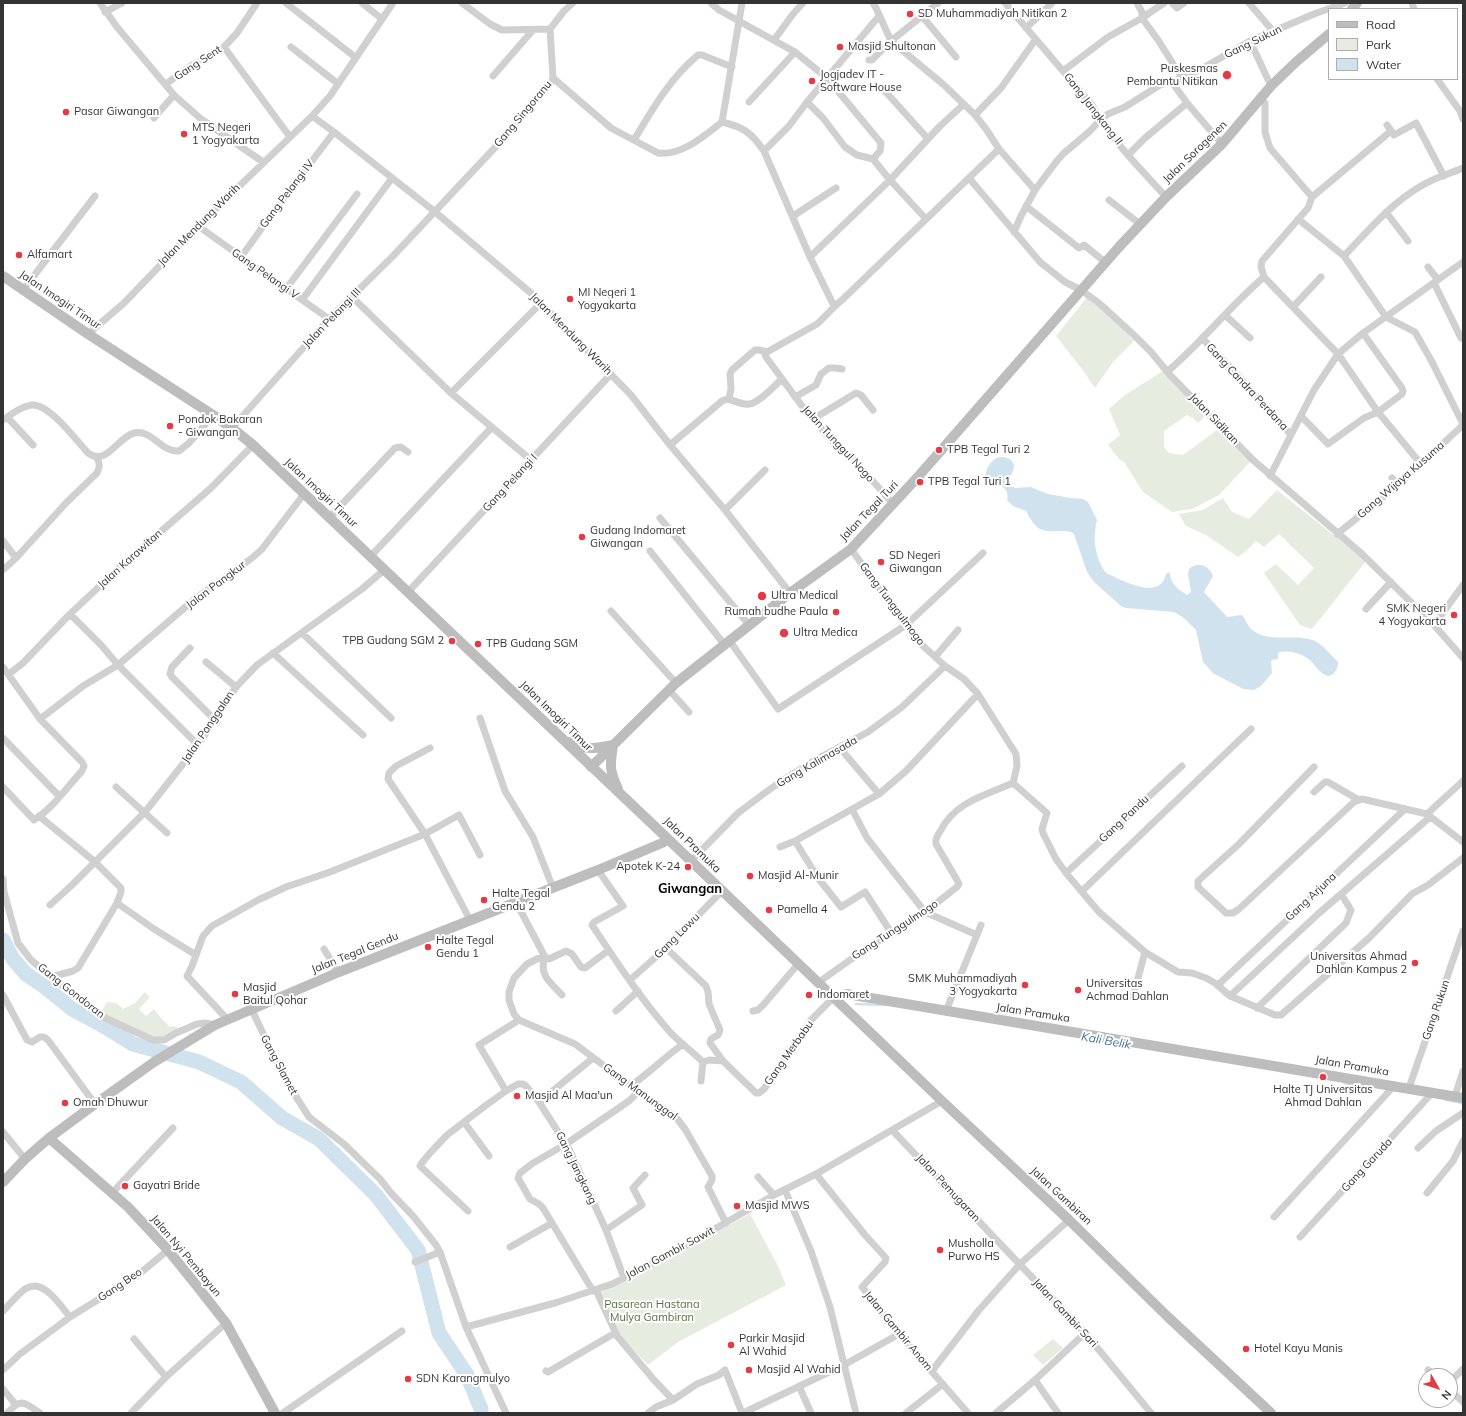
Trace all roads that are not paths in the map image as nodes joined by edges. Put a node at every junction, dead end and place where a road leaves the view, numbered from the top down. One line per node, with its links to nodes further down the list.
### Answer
1 (100, 3): 24 (street)
2 (122, 3): 24 (street)
3 (257, 3): 39 (street, Gang Sent)
4 (286, 3): 42 (street)
5 (362, 3): 28 (street)
6 (393, 3): 28 (street, Jalan Mendung Warih)
7 (462, 3): 32 (street)
8 (573, 3): 31 (street)
9 (711, 3): 29 (street)
10 (742, 3): 29 (street)
11 (803, 3): 36 (street)
12 (872, 3): 25 (street)
13 (938, 3): 26 (street)
14 (1005, 3): 30 (street, Gang Jangkang II)
15 (1052, 3): 30 (street)
16 (1137, 3): 27 (street)
17 (1164, 3): 27 (street)
18 (1172, 3): 19 (street)
19 (1184, 3)
20 (1249, 3): 33 (street)
21 (1346, 3): 22 (street, Gang Sukun)
22 (1331, 8)
23 (1328, 9): 33 (street, Gang Sukun)
24 (106, 12): 54 (street)
25 (879, 16): 37 (street); 49 (street)
26 (922, 16): 37 (street); 43 (street)
27 (1142, 18): 46 (street); 50 (street)
28 (382, 19): 42 (street, Jalan Mendung Warih)
29 (738, 21): 36 (street); 45 (street)
30 (1026, 28): 35 (street, Gang Jangkang II)
31 (550, 29): 32 (street); 48 (street, Gang Singoranu)
32 (533, 30): 47 (street)
33 (1273, 31): 38 (street, Gang Sukun)
34 (1328, 35): 55 (main road, Jalan Sorogenen)
35 (1036, 39): 46 (street, Gang Jangkang II); 63 (street)
36 (774, 40): 41 (street)
37 (891, 40): 44 (street); 61 (street)
38 (1250, 41): 50 (street, Gang Sukun); 55 (street)
39 (224, 47): 54 (street, Gang Sent); 70 (street)
40 (291, 47): 53 (street)
41 (795, 52): 49 (street); 59 (street)
42 (355, 57): 53 (street, Jalan Mendung Warih)
43 (956, 57)
44 (869, 60)
45 (732, 67): 68 (street); 72 (street)
46 (1063, 71): 67 (street, Gang Jangkang II)
47 (494, 76)
48 (553, 78): 72 (street); 92 (street, Gang Singoranu)
49 (827, 78): 60 (street); 77 (street)
50 (1182, 78): 52 (street, Gang Sukun)
51 (1438, 80): 66 (street)
52 (1171, 81): 62 (street); 67 (street, Gang Sukun)
53 (337, 83): 64 (street, Jalan Mendung Warih)
54 (166, 84): 57 (street)
55 (1271, 86): 58 (main road, Jalan Sorogenen)
56 (885, 91): 71 (street)
57 (174, 95): 65 (street); 78 (street)
58 (1260, 99): 73 (main road, Jalan Sorogenen); 89 (street)
59 (749, 102)
60 (807, 102): 75 (street); 77 (street)
61 (964, 104): 63 (street); 71 (street)
62 (1187, 104): 73 (street); 76 (street)
63 (975, 115): 74 (street)
64 (312, 116): 69 (street, Jalan Mendung Warih); 70 (street, Jalan Mendung Warih)
65 (154, 118)
66 (1463, 119)
67 (1100, 120): 76 (street, Gang Jangkang II); 85 (street, Gang Sukun)
68 (722, 122): 72 (street); 75 (street)
69 (334, 132): 81 (street, Jalan Mendung Warih); 102 (street, Gang Pelangi IV)
70 (290, 137): 78 (street, Jalan Mendung Warih)
71 (928, 139): 83 (street)
72 (634, 140)
73 (1222, 144): 88 (main road, Jalan Sorogenen)
74 (999, 149): 82 (street); 85 (street)
75 (764, 150): 94 (street)
76 (1128, 155): 88 (street, Gang Jangkang II)
77 (873, 159): 83 (street)
78 (263, 162): 98 (street, Jalan Mendung Warih)
79 (1463, 168): 80 (street)
80 (1444, 176): 89 (street); 93 (street)
81 (392, 178): 92 (street, Jalan Mendung Warih); 115 (street)
82 (969, 178): 95 (street); 99 (street, Jalan Sidikan)
83 (890, 180): 95 (street); 103 (street)
84 (836, 188): 94 (street)
85 (1035, 190): 91 (street, Gang Sukun)
86 (356, 194): 111 (street)
87 (95, 196): 112 (street)
88 (1166, 197): 97 (main road, Jalan Sorogenen)
89 (1312, 197): 96 (street)
90 (1109, 200): 97 (street)
91 (1026, 206): 99 (street, Gang Sukun); 104 (street)
92 (434, 211): 114 (street, Jalan Pelangi III); 116 (street, Jalan Mendung Warih)
93 (1386, 212): 100 (street); 101 (street)
94 (793, 216): 103 (street)
95 (926, 219): 117 (street)
96 (1298, 219): 101 (street); 108 (street)
97 (1140, 224): 104 (main road, Jalan Sorogenen)
98 (199, 227): 102 (street, Gang Pelangi V); 123 (street, Jalan Mendung Warih)
99 (1014, 232): 113 (street, Jalan Sidikan)
100 (1408, 241)
101 (1344, 256): 120 (street)
102 (241, 257): 111 (street, Gang Pelangi V)
103 (810, 257): 117 (street)
104 (1106, 262): 113 (main road, Jalan Sorogenen)
105 (1463, 262): 110 (street)
106 (1428, 267): 110 (street)
107 (3, 276): 112 (main road, Jalan Imogiri Timur)
108 (1264, 277): 118 (street); 119 (street)
109 (1321, 277): 118 (street)
110 (1436, 281): 120 (street); 126 (street)
111 (286, 288): 115 (street, Gang Pelangi V)
112 (23, 290): 123 (main road, Jalan Imogiri Timur)
113 (1081, 290): 130 (street, Jalan Sidikan); 158 (main road, Jalan Tegal Turi)
114 (352, 297): 121 (street, Jalan Pelangi III); 133 (street)
115 (302, 300): 121 (street, Gang Pelangi V)
116 (541, 303): 131 (street, Jalan Mendung Warih); 133 (street)
117 (834, 306): 127 (street)
118 (1293, 308): 128 (street)
119 (1225, 315): 124 (street); 125 (street)
120 (1386, 317): 122 (street); 142 (street)
121 (329, 319): 144 (street, Jalan Pelangi III)
122 (1364, 333): 128 (street); 137 (street)
123 (88, 334): 138 (main road, Jalan Imogiri Timur)
124 (1202, 338): 130 (street); 145 (street, Gang Candra Perdana)
125 (1250, 338)
126 (1461, 338)
127 (767, 352): 132 (street, Jalan Tunggul Nogo); 135 (street)
128 (1338, 354): 137 (street); 139 (street)
129 (842, 369): 134 (street)
130 (1168, 372): 154 (street, Jalan Sidikan)
131 (611, 374): 148 (street, Jalan Mendung Warih); 151 (street, Gang Pelangi I)
132 (782, 379): 134 (street, Jalan Tunggul Nogo); 135 (street)
133 (451, 392): 143 (street)
134 (795, 397): 141 (street, Jalan Tunggul Nogo)
135 (729, 399): 148 (street)
136 (872, 410): 141 (street)
137 (1378, 412): 139 (street); 152 (street)
138 (213, 415): 144 (main road, Jalan Imogiri Timur); 150 (street)
139 (1301, 416): 145 (street)
140 (5, 419): 146 (street); 150 (street)
141 (814, 419): 158 (street, Jalan Tunggul Nogo)
142 (1463, 424): 152 (street, Gang Wijaya Kusuma)
143 (492, 427): 151 (street); 167 (street)
144 (232, 428): 147 (main road, Jalan Imogiri Timur)
145 (1291, 435): 154 (street)
146 (33, 444)
147 (253, 445): 157 (main road, Jalan Imogiri Timur); 177 (street, Jalan Karawitan)
148 (670, 445): 159 (street, Jalan Mendung Warih)
149 (408, 452): 160 (street)
150 (97, 458): 168 (street)
151 (532, 460): 173 (street, Gang Pelangi I)
152 (1421, 464): 156 (street, Gang Wijaya Kusuma)
153 (765, 470): 159 (street)
154 (1270, 476): 162 (street, Jalan Sidikan)
155 (1392, 478): 156 (street)
156 (1398, 485): 162 (street, Gang Wijaya Kusuma)
157 (304, 494): 160 (main road, Jalan Imogiri Timur); 189 (street, Jalan Pangkur)
158 (893, 504): 164 (main road, Jalan Tegal Turi)
159 (725, 510): 174 (street, Jalan Mendung Warih)
160 (329, 518): 167 (main road, Jalan Imogiri Timur)
161 (660, 518): 178 (street)
162 (1338, 534): 171 (street, Jalan Sidikan)
163 (3, 540): 168 (street)
164 (851, 549): 174 (main road, Jalan Tegal Turi); 179 (street, Gang Tunggulmogo)
165 (650, 551): 183 (street)
166 (983, 554): 179 (street)
167 (370, 557): 170 (main road, Jalan Imogiri Timur)
168 (16, 558): 169 (street)
169 (3, 570)
170 (384, 570): 173 (main road, Jalan Imogiri Timur); 182 (street, Jalan Ponggalan)
171 (1391, 582): 175 (street); 180 (street, Jalan Sidikan)
172 (1463, 585): 180 (street)
173 (408, 592): 205 (main road, Jalan Imogiri Timur)
174 (790, 593): 178 (main road, Jalan Tegal Turi)
175 (1366, 609)
176 (611, 611): 193 (street)
177 (70, 614): 189 (street); 192 (street, Jalan Karawitan)
178 (749, 625): 183 (main road, Jalan Tegal Turi)
179 (906, 625): 183 (street); 186 (street, Gang Tunggulmogo)
180 (1434, 625): 187 (street, Jalan Sidikan)
181 (958, 630): 186 (street)
182 (302, 633): 185 (street, Jalan Ponggalan); 198 (street)
183 (726, 642): 193 (main road, Jalan Tegal Turi)
184 (190, 648): 201 (street)
185 (273, 653): 194 (street, Jalan Ponggalan); 203 (street)
186 (935, 657): 190 (street, Gang Tunggulmogo)
187 (1463, 658)
188 (206, 662): 194 (street)
189 (118, 665): 200 (street, Jalan Pangkur); 206 (street)
190 (945, 666): 196 (street, Gang Tunggulmogo); 209 (street, Gang Kalimasada)
191 (3, 667): 192 (street)
192 (9, 674): 200 (street)
193 (676, 683): 195 (main road, Jalan Tegal Turi)
194 (236, 686): 201 (street, Jalan Ponggalan)
195 (669, 690): 197 (street); 207 (main road, Jalan Tegal Turi)
196 (978, 694): 214 (street, Gang Tunggulmogo); 219 (street)
197 (690, 712)
198 (391, 718)
199 (480, 718): 240 (street)
200 (40, 719): 220 (street)
201 (216, 721): 206 (street, Jalan Ponggalan)
202 (1251, 729): 241 (street)
203 (363, 735)
204 (3, 738): 220 (street)
205 (562, 739): 207 (main road); 211 (main road, Jalan Imogiri Timur)
206 (198, 745): 224 (street, Jalan Ponggalan)
207 (614, 745): 211 (main road, Jalan Tegal Turi); 218 (main road)
208 (430, 748): 228 (street)
209 (840, 748): 219 (street); 236 (street, Gang Kalimasada)
210 (1182, 766): 238 (street, Gang Pandu)
211 (591, 767): 218 (main road, Jalan Pramuka)
212 (1314, 767): 221 (street)
213 (1463, 781): 226 (street)
214 (1013, 783): 238 (street); 247 (street, Gang Tunggulmogo)
215 (3, 787): 225 (street)
216 (116, 787): 224 (street)
217 (1314, 792): 221 (street)
218 (621, 794): 229 (main road, Jalan Pramuka)
219 (880, 794): 222 (street)
220 (59, 796): 225 (street)
221 (1358, 800): 223 (street)
222 (852, 809): 230 (street); 247 (street)
223 (1405, 809): 226 (street); 264 (street, Gang Arjuna)
224 (145, 812): 227 (street); 235 (street, Jalan Ponggalan)
225 (39, 816): 235 (street)
226 (1428, 816): 231 (street); 243 (street)
227 (167, 833)
228 (425, 834): 233 (street); 248 (street); 257 (street)
229 (668, 838): 236 (main road, Jalan Pramuka); 237 (main road, Jalan Tegal Gendu)
230 (796, 841): 232 (street); 251 (street)
231 (1463, 842)
232 (780, 847)
233 (480, 856)
234 (1463, 858): 271 (street)
235 (94, 861): 245 (street); 246 (street, Jalan Ponggalan)
236 (691, 861): 242 (main road, Jalan Pramuka)
237 (598, 870): 240 (main road, Jalan Tegal Gendu); 255 (street)
238 (1066, 873): 241 (street)
239 (3, 879): 261 (street, Gang Gondoran)
240 (553, 888): 244 (main road, Jalan Tegal Gendu)
241 (1082, 890): 256 (street)
242 (722, 891): 253 (street, Gang Lawu); 259 (main road, Jalan Pramuka)
243 (1341, 894): 268 (street); 271 (street)
244 (516, 902): 248 (main road, Jalan Tegal Gendu); 258 (street)
245 (117, 903): 257 (street); 261 (street)
246 (50, 905)
247 (925, 912): 251 (street, Gang Tunggulmogo); 252 (street)
248 (470, 920): 260 (main road, Jalan Tegal Gendu)
249 (981, 925): 252 (street)
250 (1463, 931): 287 (street, Gang Rukun)
251 (892, 934): 263 (street, Gang Tunggulmogo)
252 (977, 935): 275 (street)
253 (666, 948): 262 (street, Gang Lawu); 281 (street)
254 (324, 949): 260 (street)
255 (609, 950): 258 (street); 262 (street)
256 (1145, 952): 264 (street); 270 (street)
257 (196, 955): 276 (street)
258 (545, 957): 267 (street); 277 (street)
259 (799, 963): 263 (main road, Jalan Pramuka); 274 (street)
260 (338, 972): 272 (main road, Jalan Tegal Gendu)
261 (51, 977): 278 (street, Gang Gondoran)
262 (630, 980): 265 (street)
263 (819, 982): 269 (main road, Jalan Pramuka)
264 (1218, 985): 268 (street)
265 (638, 991): 273 (street); 279 (street)
266 (3, 995): 293 (street)
267 (562, 995)
268 (1230, 996): 271 (street)
269 (834, 997): 275 (main road, Jalan Pramuka); 281 (street, Gang Merbabu); 292 (main road, Jalan Gambiran)
270 (1133, 997)
271 (1257, 1008)
272 (252, 1010): 276 (main road, Jalan Tegal Gendu); 323 (street, Gang Slamet)
273 (616, 1011)
274 (753, 1011)
275 (946, 1011): 286 (main road, Jalan Pramuka)
276 (228, 1020): 278 (main road, Jalan Tegal Gendu)
277 (519, 1020): 280 (street, Gang Manunggal); 288 (street)
278 (215, 1025): 293 (main road, Jalan Tegal Gendu)
279 (684, 1044): 282 (street); 285 (street)
280 (593, 1058): 285 (street, Gang Manunggal); 294 (street)
281 (723, 1061): 282 (street)
282 (703, 1062): 284 (street)
283 (1463, 1071): 291 (street)
284 (701, 1081)
285 (632, 1085): 289 (street, Gang Manunggal)
286 (1394, 1086): 287 (main road, Jalan Pramuka); 315 (street)
287 (1409, 1088): 290 (main road, Jalan Pramuka)
288 (506, 1091): 294 (street, Gang Jangkang); 296 (street)
289 (639, 1091): 302 (street); 318 (street, Gang Manunggal)
290 (1433, 1092): 291 (main road, Jalan Pramuka); 320 (street, Gang Garuda)
291 (1459, 1097)
292 (942, 1101): 298 (street, Jalan Gambir Sawit); 316 (main road, Jalan Gambiran)
293 (93, 1102): 300 (main road, Jalan Tegal Gendu)
294 (539, 1102): 302 (street, Gang Jangkang)
295 (1463, 1114): 303 (street)
296 (464, 1122): 304 (street); 314 (street)
297 (173, 1128): 311 (street)
298 (892, 1130): 306 (street, Jalan Gambir Sawit); 325 (street, Jalan Pemugaran)
299 (3, 1132): 305 (street)
300 (49, 1138): 305 (main road, Jalan Tegal Gendu); 311 (main road, Jalan Nyi Pembayun)
301 (1463, 1141): 312 (street)
302 (566, 1144): 317 (street); 319 (street, Gang Jangkang)
303 (1418, 1148)
304 (489, 1156)
305 (25, 1159): 309 (main road, Jalan Tegal Gendu)
306 (816, 1174): 310 (street, Jalan Gambir Sawit); 335 (street, Jalan Gambir Anom)
307 (645, 1175): 319 (street)
308 (758, 1177): 313 (street)
309 (3, 1182)
310 (785, 1190): 313 (street, Jalan Gambir Sawit); 337 (street)
311 (113, 1192): 322 (main road, Jalan Nyi Pembayun)
312 (1427, 1193)
313 (774, 1195): 318 (street, Jalan Gambir Sawit)
314 (468, 1211)
315 (1274, 1217)
316 (1069, 1220): 325 (street); 363 (main road, Jalan Gambiran)
317 (552, 1223): 321 (street); 327 (street)
318 (726, 1223): 326 (street, Jalan Gambir Sawit)
319 (606, 1230): 326 (street, Gang Jangkang)
320 (1300, 1237)
321 (510, 1247)
322 (168, 1250): 329 (street, Gang Beo); 330 (main road, Jalan Nyi Pembayun)
323 (439, 1253): 324 (street); 331 (street, Gang Slamet)
324 (416, 1261)
325 (1020, 1264): 334 (street, Jalan Gambir Sari); 340 (street)
326 (624, 1278): 327 (street, Jalan Gambir Sawit)
327 (595, 1291): 331 (street, Jalan Gambir Sawit); 333 (street)
328 (3, 1311): 329 (street)
329 (70, 1317): 338 (street, Gang Beo)
330 (226, 1323): 341 (street); 351 (main road, Jalan Nyi Pembayun)
331 (466, 1328): 353 (street)
332 (402, 1331): 352 (street)
333 (615, 1333): 339 (street); 346 (street)
334 (1085, 1333): 342 (street); 362 (street, Jalan Gambir Sari)
335 (899, 1334): 337 (street); 340 (street, Jalan Gambir Anom)
336 (134, 1339): 341 (street)
337 (844, 1365): 344 (street); 357 (street)
338 (3, 1370)
339 (546, 1371)
340 (932, 1371): 343 (street, Jalan Gambir Anom)
341 (166, 1377): 350 (street)
342 (1035, 1380): 360 (street); 361 (street)
343 (943, 1384): 358 (street); 359 (street, Jalan Gambir Anom)
344 (799, 1386): 355 (street); 356 (street)
345 (3, 1389): 347 (street)
346 (673, 1400): 354 (street); 355 (street)
347 (16, 1405): 348 (street); 349 (street)
348 (7, 1413)
349 (40, 1413)
350 (131, 1413)
351 (276, 1413)
352 (284, 1413)
353 (506, 1413)
354 (648, 1413)
355 (742, 1413)
356 (811, 1413)
357 (856, 1413)
358 (906, 1413)
359 (968, 1413)
360 (996, 1413)
361 (1058, 1413)
362 (1151, 1413)
363 (1271, 1413)

